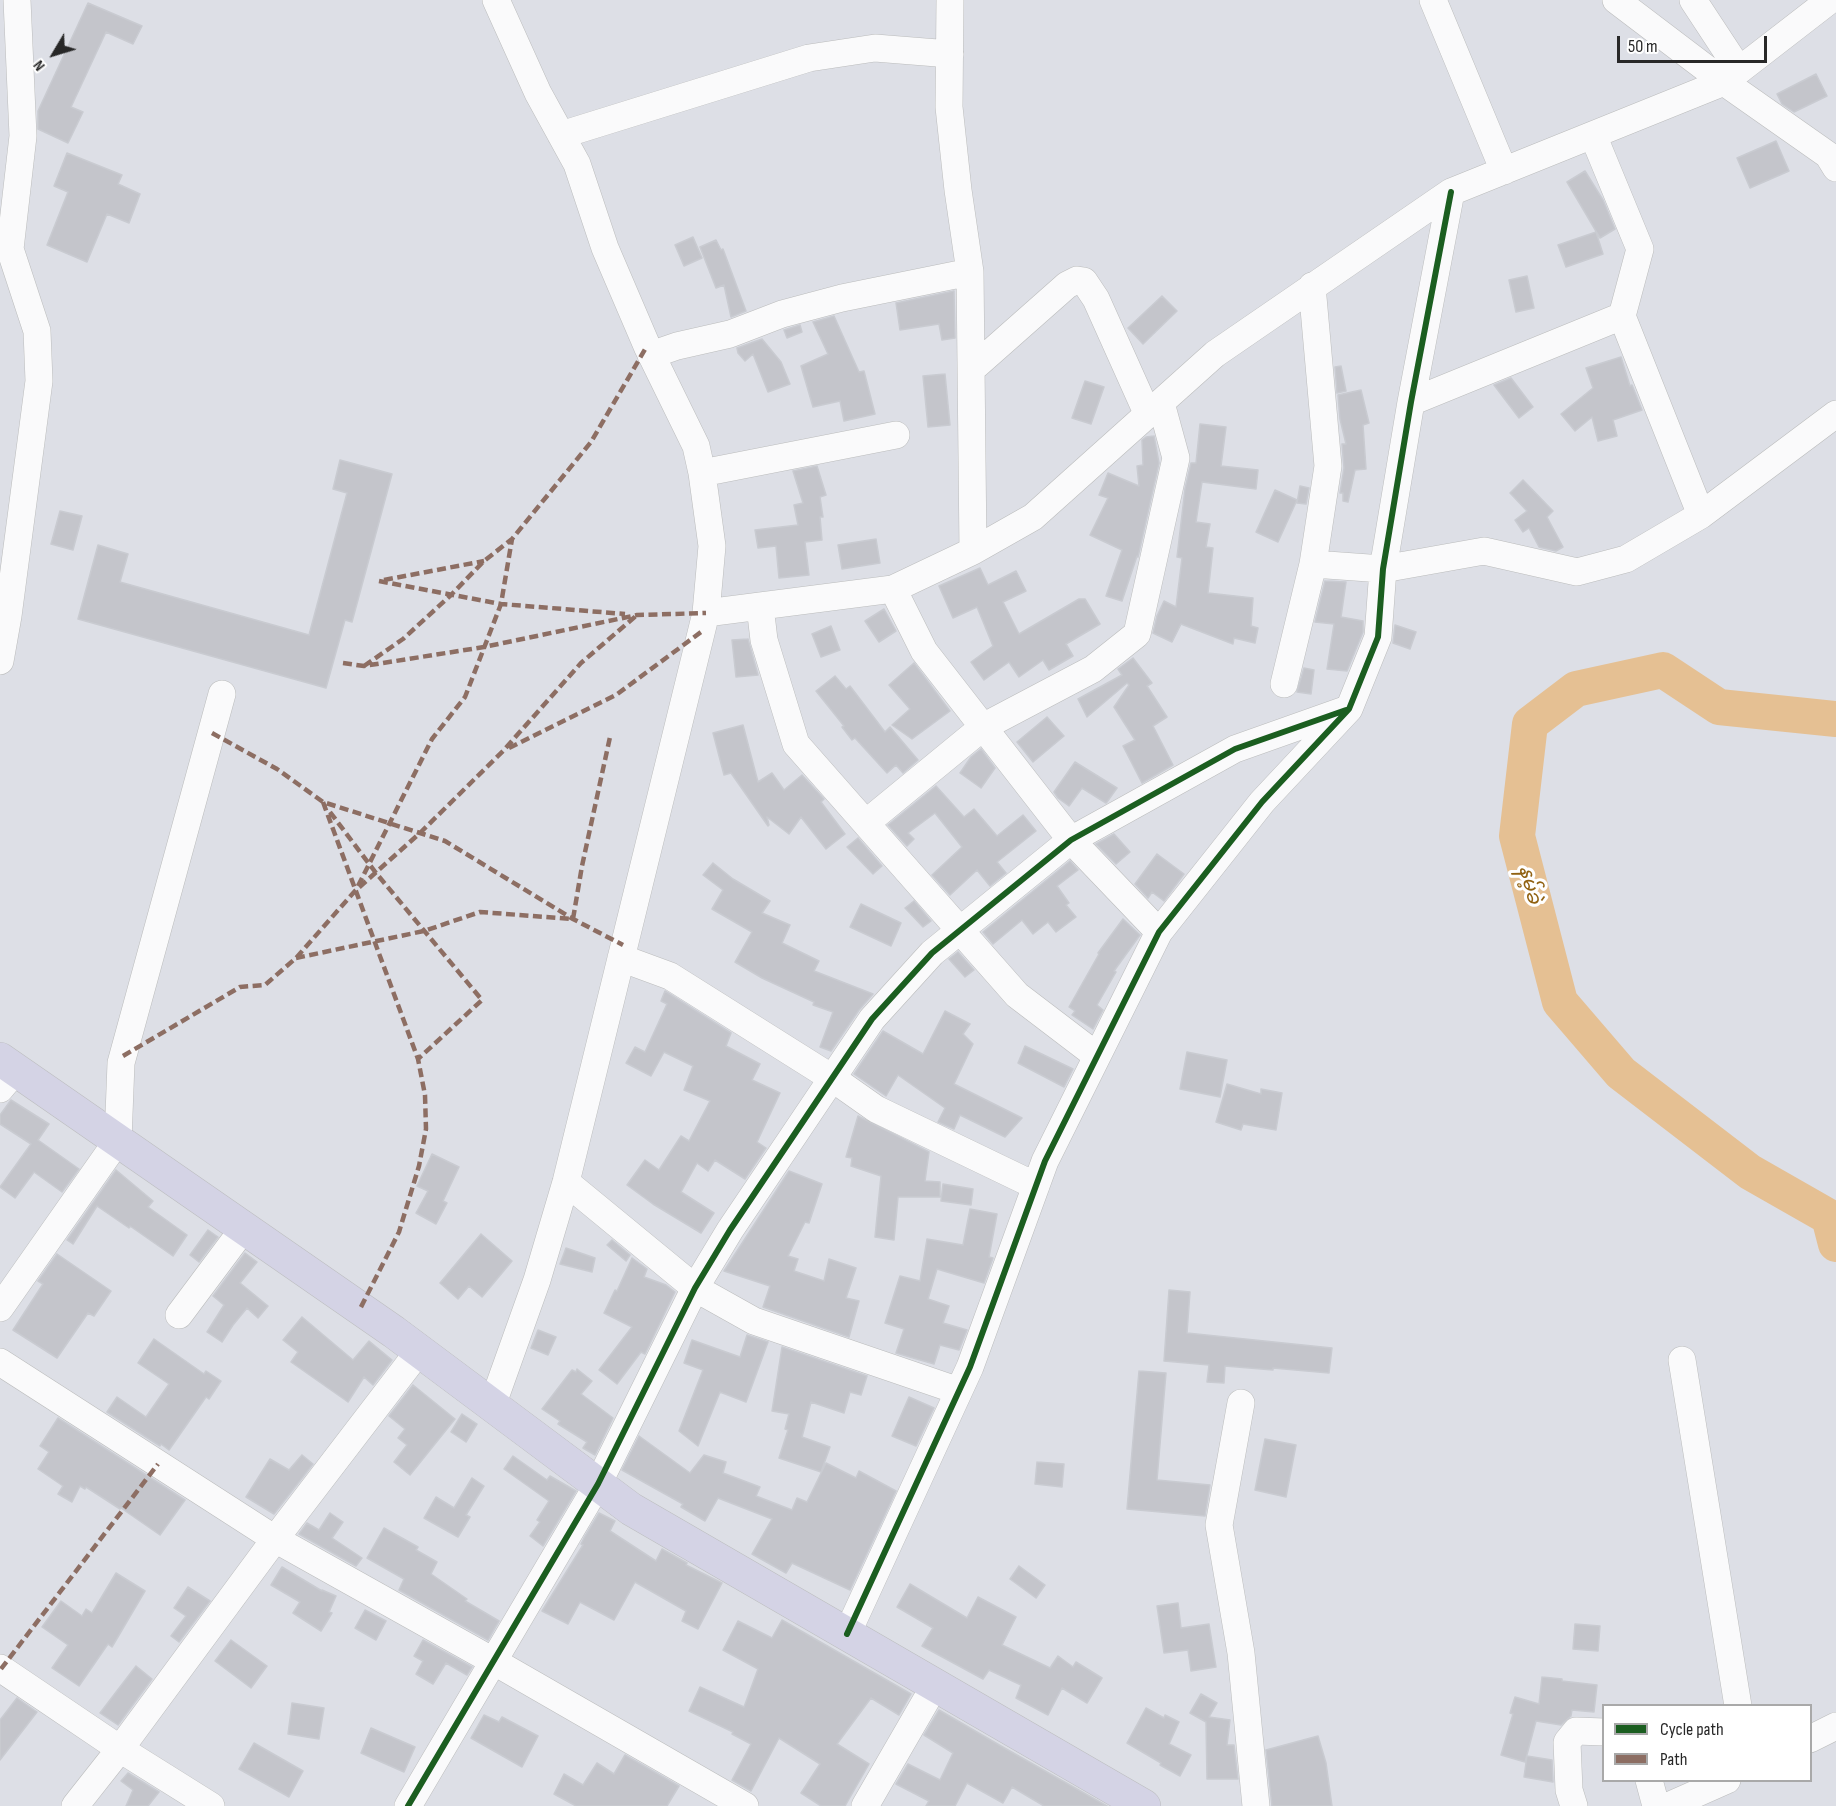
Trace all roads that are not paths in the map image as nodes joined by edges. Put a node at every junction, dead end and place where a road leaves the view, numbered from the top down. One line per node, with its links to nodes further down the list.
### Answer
1 (17, 0): 32 (street)
2 (495, 0): 10 (street)
3 (950, 0): 8 (street)
4 (1433, 0): 13 (street)
5 (1616, 0): 9 (street)
6 (1693, 0): 9 (street)
7 (1830, 0): 9 (street)
8 (950, 54): 10 (street); 15 (street)
9 (1731, 76): 11 (street); 12 (street)
10 (561, 135): 18 (street)
11 (1593, 135): 13 (street); 17 (street)
12 (1833, 155)
13 (1504, 171): 14 (street)
14 (1452, 192): 16 (street); 20 (street)
15 (970, 272): 18 (street); 19 (street)
16 (1312, 286): 21 (street); 27 (street)
17 (1622, 316): 20 (street); 25 (street)
18 (651, 355): 24 (street)
19 (972, 369): 21 (street); 26 (street)
20 (1411, 402): 28 (street)
21 (1154, 409): 26 (street); 36 (street)
22 (1836, 414): 25 (street)
23 (896, 435): 24 (street)
24 (702, 473): 31 (street)
25 (1701, 515): 28 (street)
26 (974, 550): 29 (street)
27 (1313, 564): 28 (street); 33 (street)
28 (1383, 569): 35 (street)
29 (893, 590): 30 (street); 36 (street)
30 (760, 606): 31 (street); 37 (street)
31 (706, 613): 41 (street)
32 (0, 661)
33 (1284, 684)
34 (222, 694): 45 (street)
35 (1348, 709): 38 (street); 40 (street)
36 (983, 727): 37 (street); 38 (street)
37 (866, 823): 39 (street)
38 (1071, 840): 39 (street); 40 (street)
39 (961, 929): 42 (street); 44 (street)
40 (1159, 932): 42 (street)
41 (621, 958): 44 (street); 46 (street)
42 (1097, 1056): 47 (street)
43 (5, 1073): 45 (main road)
44 (832, 1078): 47 (street); 49 (street)
45 (118, 1140): 48 (main road); 50 (street)
46 (566, 1182): 49 (street); 57 (street)
47 (1036, 1186): 55 (street)
48 (244, 1228): 51 (street); 52 (main road)
49 (695, 1288): 55 (street); 58 (street)
50 (0, 1308)
51 (178, 1315)
52 (419, 1351): 57 (main road); 59 (street)
53 (1682, 1360): 64 (street)
54 (0, 1362): 59 (street)
55 (959, 1391): 60 (street)
56 (1240, 1403): 77 (street)
57 (492, 1406): 58 (main road)
58 (597, 1484): 60 (main road); 61 (street)
59 (275, 1539): 61 (street); 68 (street)
60 (847, 1634): 63 (main road)
61 (493, 1661): 73 (street); 74 (street)
62 (0, 1668): 68 (street)
63 (936, 1685): 75 (street); 76 (main road)
64 (1738, 1704)
65 (1836, 1726): 67 (street)
66 (1602, 1732): 78 (street)
67 (1812, 1738)
68 (120, 1749): 71 (street); 72 (street)
69 (1650, 1782): 79 (street)
70 (1722, 1782): 80 (street)
71 (75, 1806)
72 (211, 1806)
73 (408, 1806)
74 (746, 1806)
75 (865, 1806)
76 (1144, 1806)
77 (1256, 1806)
78 (1574, 1806)
79 (1656, 1806)
80 (1668, 1806)

